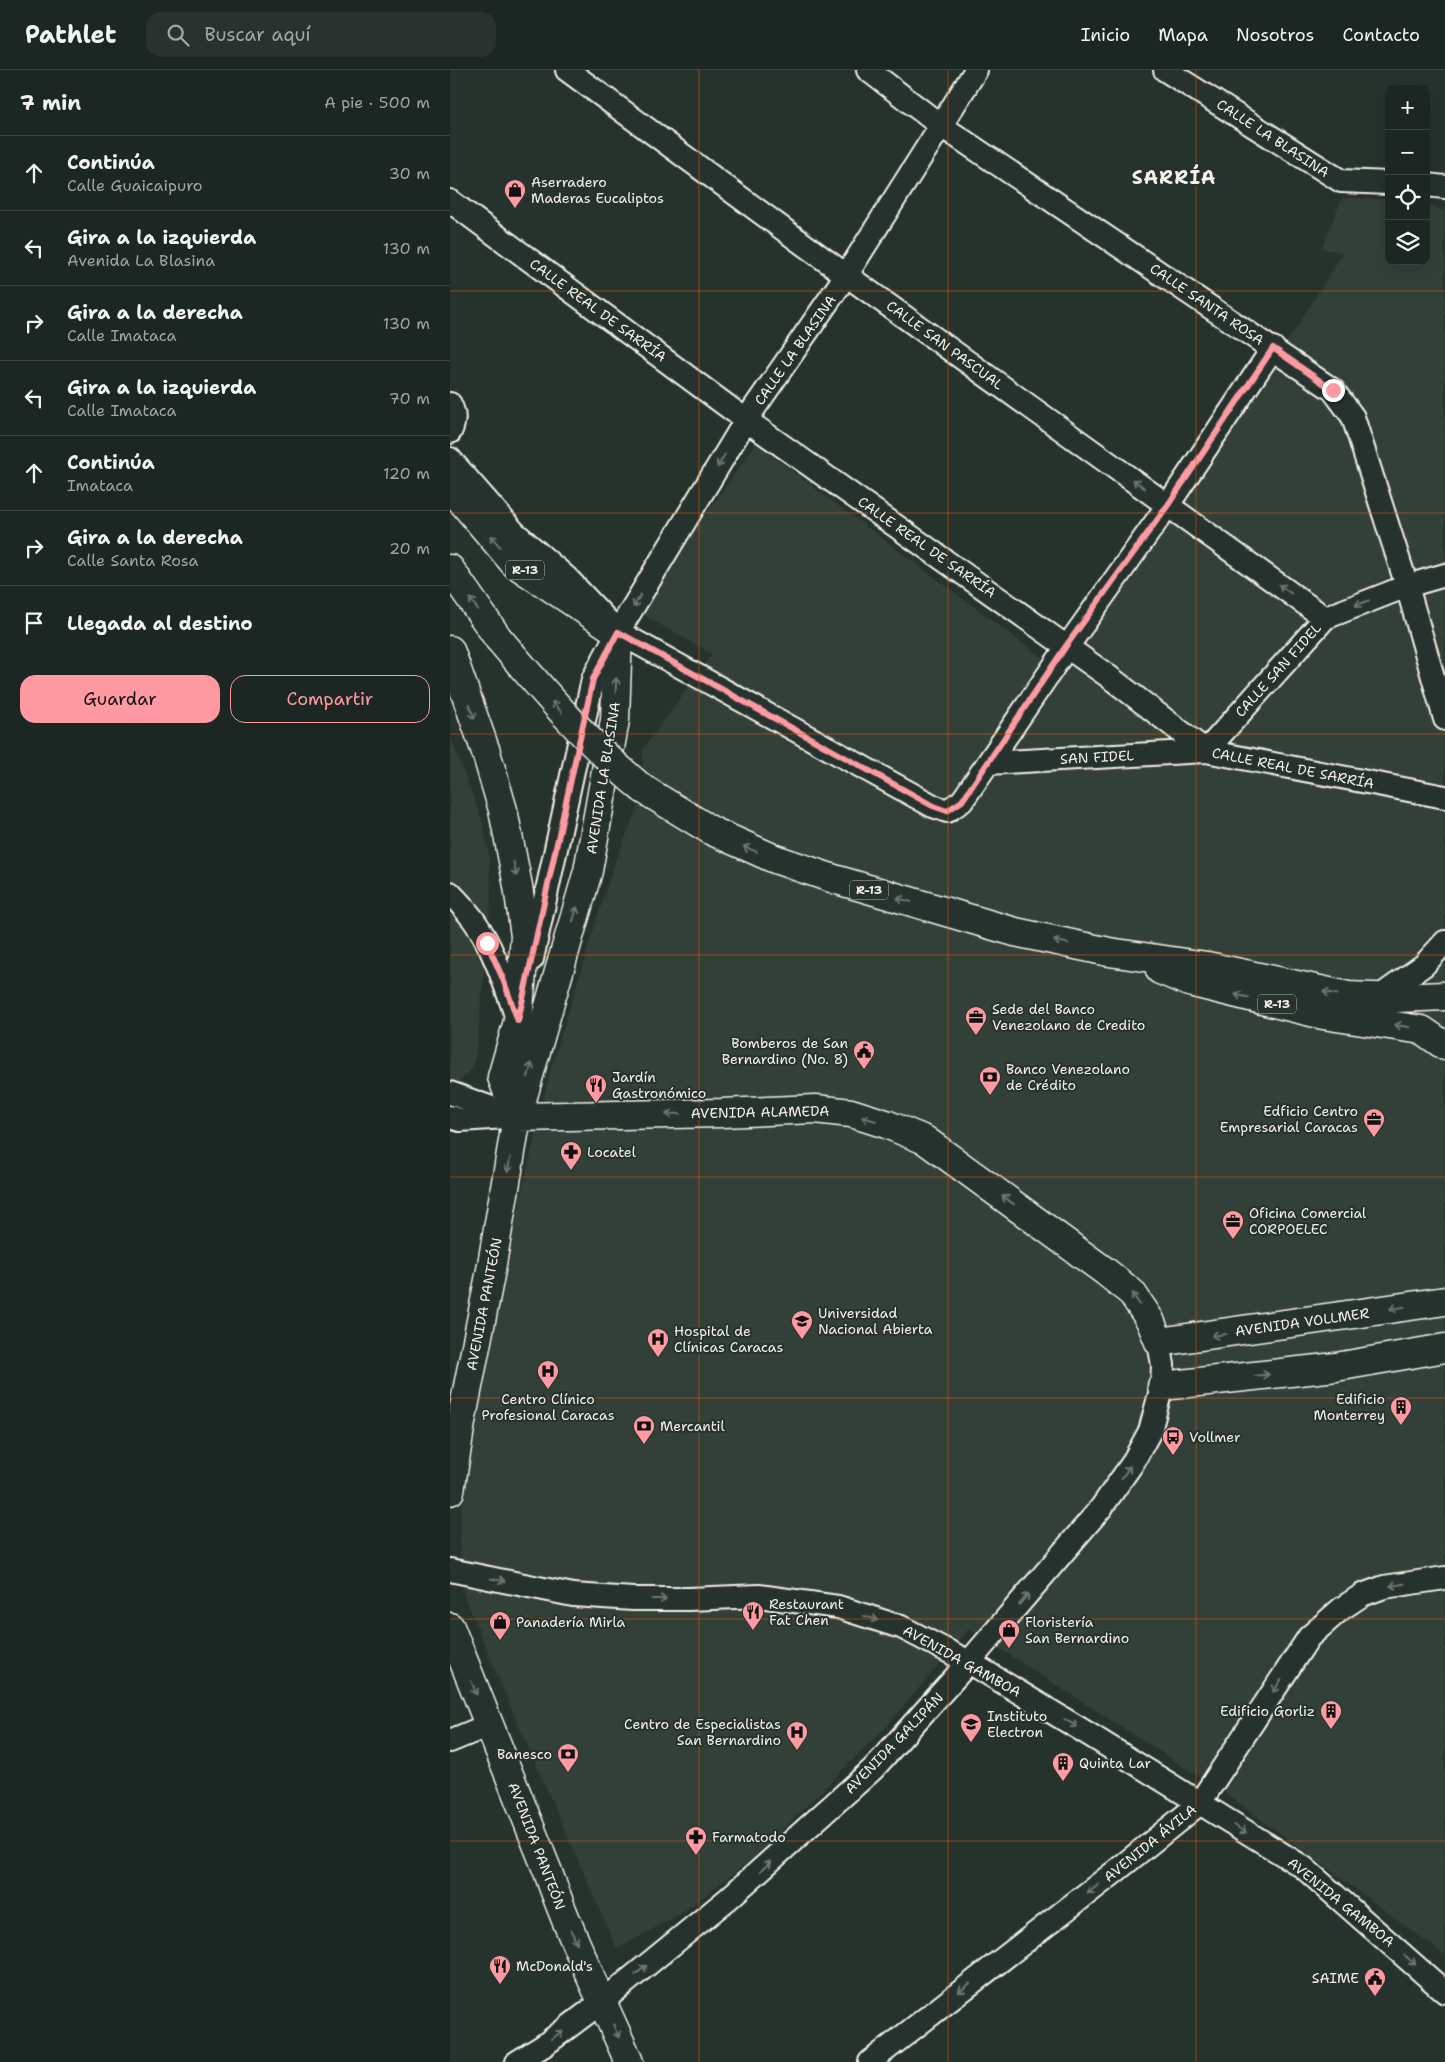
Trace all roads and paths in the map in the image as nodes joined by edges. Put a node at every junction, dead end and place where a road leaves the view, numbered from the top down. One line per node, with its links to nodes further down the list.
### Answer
1 (567, 70): 10 (street, CALLE SAN PASCUAL)
2 (868, 70): 5 (street, CALLE SANTA ROSA)
3 (976, 70): 5 (street, CALLE LA BLASINA)
4 (1165, 70): 6 (street, CALLE LA BLASINA)
5 (940, 125): 10 (street, CALLE LA BLASINA); 11 (street, CALLE SANTA ROSA)
6 (1385, 183)
7 (1430, 185): 8 (street)
8 (1445, 187)
9 (450, 201): 13 (street, CALLE REAL DE SARRÍA)
10 (847, 274): 13 (street, CALLE LA BLASINA); 17 (street, CALLE SAN PASCUAL, one-way to 10)
11 (1273, 348): 17 (street); 20 (street, CALLE SANTA ROSA)
12 (450, 404): 14 (street)
13 (746, 420): 22 (street, CALLE LA BLASINA, one-way to 22); 23 (street, CALLE REAL DE SARRÍA)
14 (450, 432)
15 (450, 458): 22 (street)
16 (450, 487): 22 (main road, R-13, one-way to 16)
17 (1168, 505): 21 (street, CALLE SAN PASCUAL, one-way to 17); 23 (street)
18 (450, 569): 31 (main road, R-13, one-way to 18, bridge)
19 (1445, 575): 20 (street, CALLE SAN FIDEL)
20 (1407, 586): 21 (street, CALLE SAN FIDEL, one-way to 21); 25 (street, CALLE SANTA ROSA)
21 (1325, 618): 26 (street, CALLE SAN FIDEL)
22 (618, 632): 27 (street); 34 (street, AVENIDA LA BLASINA); 37 (main road, AVENIDA LA BLASINA, one-way to 22)
23 (1066, 646): 26 (street, CALLE REAL DE SARRÍA); 27 (street)
24 (450, 650): 34 (main road, one-way to 34)
25 (1445, 719)
26 (1206, 751): 27 (street, SAN FIDEL); 28 (street, CALLE REAL DE SARRÍA)
27 (988, 763)
28 (1445, 797)
29 (450, 893): 34 (street)
30 (1445, 942): 33 (street)
31 (1109, 952): 33 (main road, R-13, one-way to 31); 35 (main road, R-13, one-way to 31)
32 (1445, 996): 33 (main road, R-13)
33 (1379, 997)
34 (518, 1021): 37 (main road, AVENIDA LA BLASINA)
35 (1445, 1046)
36 (450, 1093): 37 (street)
37 (517, 1116): 38 (street); 40 (main road, AVENIDA ALAMEDA, one-way to 37); 43 (main road, AVENIDA PANTEÓN, one-way to 43)
38 (450, 1117)
39 (1445, 1301): 40 (main road, AVENIDA VOLLMER, one-way to 40)
40 (1159, 1342): 42 (street, AVENIDA GALIPÁN)
41 (1445, 1348): 42 (main road, one-way to 41)
42 (1162, 1386): 47 (street, AVENIDA GALIPÁN, one-way to 42)
43 (450, 1491)
44 (450, 1570): 47 (street, AVENIDA GAMBOA, one-way to 47)
45 (1445, 1578): 50 (street, AVENIDA ÁVILA, one-way to 50)
46 (450, 1627): 48 (main road, AVENIDA PANTEÓN, one-way to 48)
47 (969, 1662): 50 (street, AVENIDA GAMBOA, one-way to 50); 52 (street, AVENIDA GALIPÁN, one-way to 47)
48 (489, 1725): 49 (street); 52 (main road, AVENIDA PANTEÓN, one-way to 52)
49 (450, 1741)
50 (1199, 1804): 51 (street, AVENIDA GAMBOA, one-way to 51); 55 (street, AVENIDA ÁVILA, one-way to 55)
51 (1445, 1992)
52 (603, 2001): 53 (street, AVENIDA GALIPÁN, one-way to 52); 54 (main road, AVENIDA PANTEÓN, one-way to 54)
53 (517, 2062)
54 (629, 2062)
55 (870, 2062)

